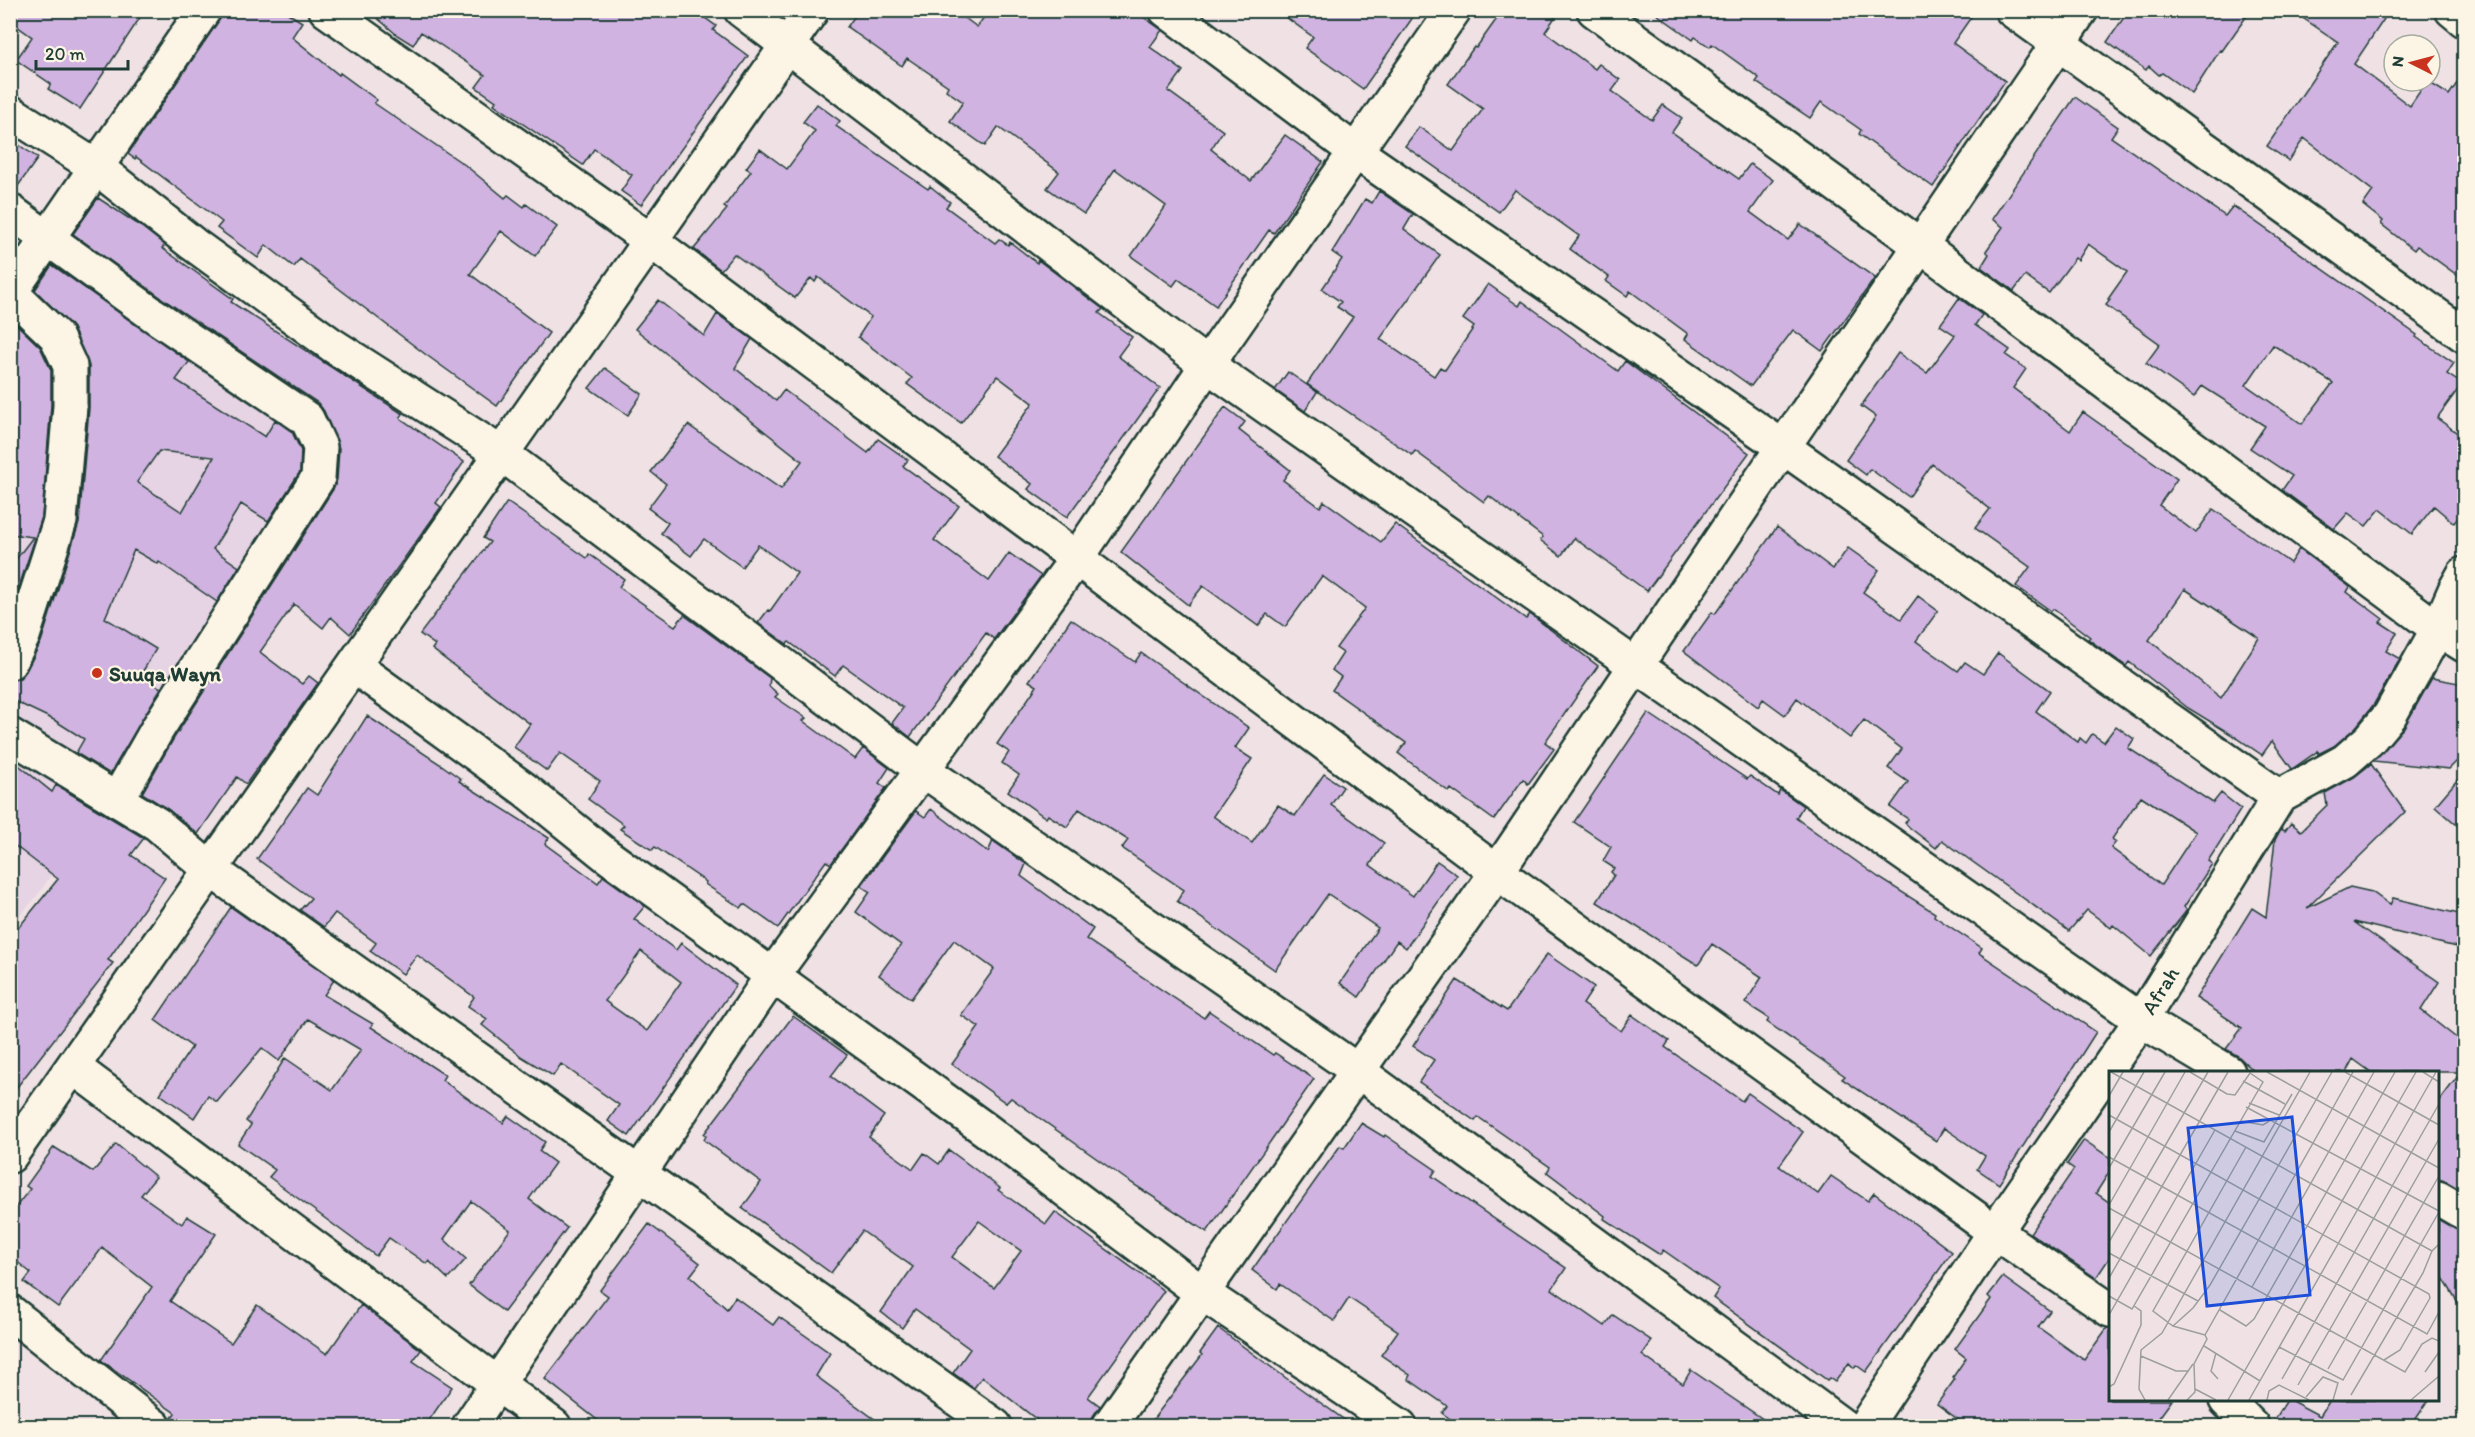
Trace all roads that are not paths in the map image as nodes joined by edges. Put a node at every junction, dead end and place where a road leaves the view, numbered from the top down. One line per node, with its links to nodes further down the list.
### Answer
1 (204, 10): 16 (street)
2 (326, 10): 19 (street)
3 (741, 10): 13 (street)
4 (812, 10): 13 (street)
5 (1166, 10): 15 (street)
6 (1454, 10): 15 (street)
7 (1594, 10): 20 (street)
8 (2013, 10): 12 (street)
9 (2081, 10): 12 (street)
10 (2452, 10): 11 (street)
11 (2464, 20)
12 (2057, 43): 20 (street); 22 (street)
13 (788, 45): 19 (street); 23 (street)
14 (10, 112): 16 (street)
15 (1356, 152): 23 (street); 24 (street)
16 (96, 167): 18 (street); 25 (street)
17 (10, 211): 18 (street)
18 (48, 239): 21 (street); 35 (street)
19 (651, 241): 25 (street); 26 (street)
20 (1921, 246): 24 (street); 28 (street)
21 (11, 293): 29 (street)
22 (2464, 335)
23 (1207, 364): 26 (street); 31 (street)
24 (1783, 447): 31 (street); 34 (street)
25 (502, 454): 30 (street); 33 (street)
26 (1077, 558): 33 (street); 37 (street)
27 (2464, 574): 28 (street, Afrah)
28 (2451, 637): 34 (street, Afrah)
29 (10, 662)
30 (354, 666): 36 (street); 38 (street)
31 (1636, 666): 37 (street); 39 (street)
32 (10, 735): 35 (street)
33 (923, 770): 38 (street); 41 (street)
34 (2279, 797): 39 (street, Afrah)
35 (117, 800): 36 (street)
36 (211, 870): 40 (street); 44 (street)
37 (1497, 872): 41 (street); 47 (street)
38 (772, 976): 44 (street); 48 (street)
39 (2141, 1020): 42 (street); 47 (street, Afrah)
40 (73, 1067): 43 (street); 51 (street)
41 (1358, 1071): 48 (street); 59 (street)
42 (2226, 1071)
43 (10, 1156)
44 (640, 1174): 51 (street); 56 (street)
45 (2439, 1199): 46 (street)
46 (2464, 1213)
47 (1995, 1232): 49 (street); 60 (street, Afrah)
48 (1202, 1293): 57 (street); 58 (street)
49 (2109, 1309)
50 (10, 1312): 53 (street)
51 (497, 1385): 54 (street); 55 (street)
52 (2227, 1401): 61 (street)
53 (154, 1426)
54 (469, 1426)
55 (554, 1426)
56 (995, 1426)
57 (1108, 1426)
58 (1400, 1426)
59 (1843, 1426)
60 (1865, 1426)
61 (2252, 1426)

